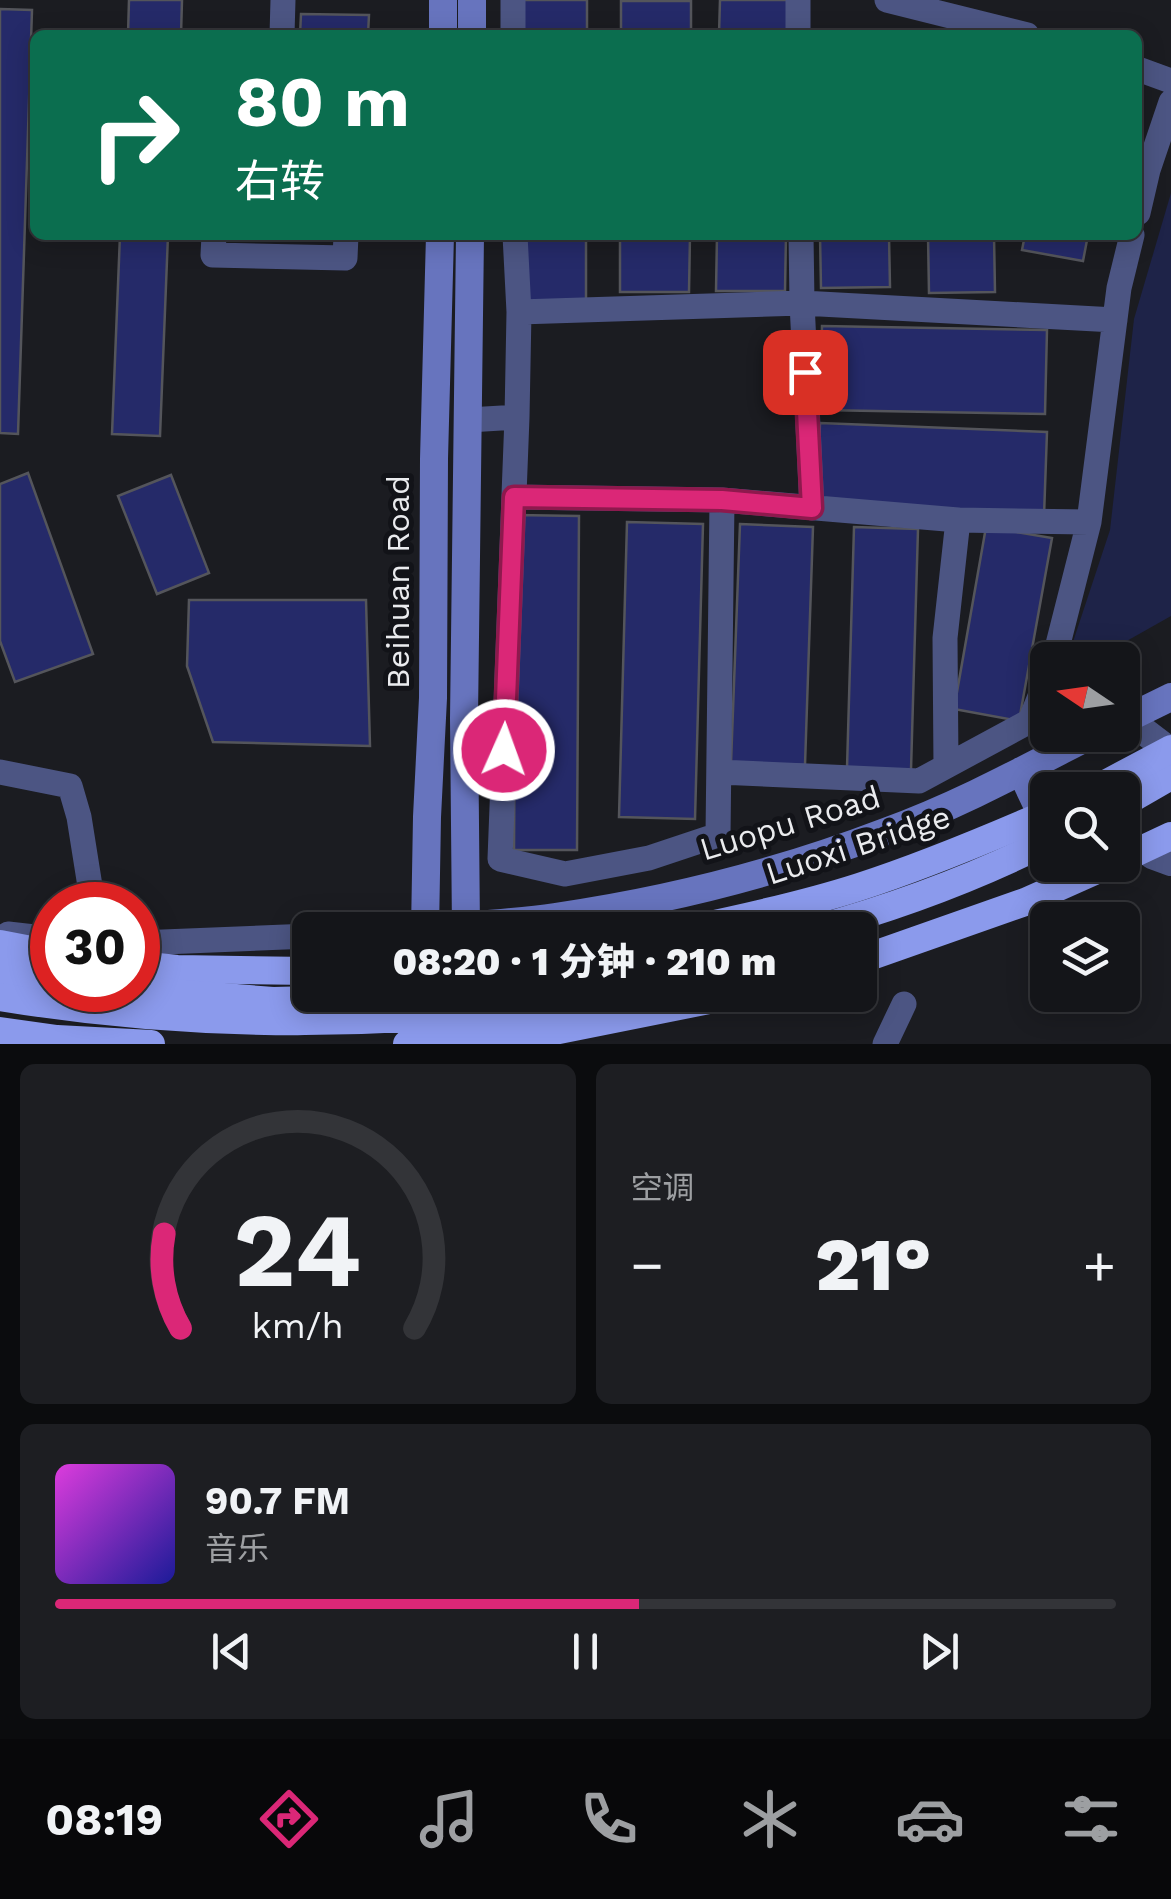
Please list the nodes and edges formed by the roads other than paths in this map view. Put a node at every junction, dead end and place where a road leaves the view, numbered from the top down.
1 (283, 0) edge
2 (444, 0) edge
3 (472, 0) edge
4 (513, 0) edge
5 (798, 0) edge
6 (887, 0) edge
7 (282, 30) edge
8 (443, 30) edge
9 (472, 30) edge
10 (513, 30) edge
11 (798, 30) edge
12 (1006, 30) edge
13 (1142, 71) edge
14 (1171, 81) edge
15 (1171, 102) edge
16 (1142, 196) edge
17 (214, 240) edge
18 (346, 240) edge
19 (440, 240) edge
20 (470, 240) edge
21 (515, 240) edge
22 (801, 240) edge
23 (1131, 240) edge
24 (802, 304) junction
25 (519, 312) junction
26 (1115, 320) junction
27 (517, 416) junction
28 (468, 420) junction
29 (514, 497) junction
30 (722, 500) junction
31 (812, 508) junction
32 (958, 520) junction
33 (1089, 522) junction
34 (1059, 642) edge
35 (1171, 697) edge
36 (1140, 712) edge
37 (1030, 721) edge
38 (1140, 730) edge
39 (1171, 750) edge
40 (1058, 752) edge
41 (946, 766) junction
42 (1021, 771) junction
43 (0, 772) edge
44 (719, 772) junction
45 (1129, 772) edge
46 (1171, 776) edge
47 (1030, 790) edge
48 (1140, 794) edge
49 (1171, 795) edge
50 (1140, 811) edge
51 (1030, 821) edge
52 (1030, 850) edge
53 (1166, 850) edge
54 (1140, 855) edge
55 (1140, 857) edge
56 (1030, 871) edge
57 (89, 882) edge
58 (1062, 882) edge
59 (1070, 882) edge
60 (429, 912) edge
61 (466, 912) edge
62 (580, 912) edge
63 (767, 912) edge
64 (871, 912) edge
65 (877, 931) edge
66 (0, 933) edge
67 (30, 936) edge
68 (292, 937) edge
69 (160, 942) edge
70 (0, 944) edge
71 (30, 950) edge
72 (877, 954) edge
73 (877, 962) edge
74 (160, 967) edge
75 (292, 971) edge
76 (0, 972) edge
77 (30, 977) edge
78 (160, 992) edge
79 (0, 997) edge
80 (292, 1000) edge
81 (904, 1004) dead end
82 (428, 1012) edge
83 (471, 1012) edge
84 (473, 1012) edge
85 (649, 1012) edge
86 (670, 1012) edge
87 (0, 1016) edge
88 (0, 1031) edge
89 (123, 1044) edge
90 (151, 1044) edge
91 (407, 1044) edge
92 (431, 1044) edge
93 (473, 1044) edge
94 (885, 1044) edge

1 - 7 street
2 - 8 main road
3 - 9 main road
4 - 10 street
5 - 11 street
6 - 12 street
13 - 14 street
15 - 16 street
17 - 18 street
19 - 60 main road, Beihuan Road
20 - 28 main road, Beihuan Road
21 - 25 street
22 - 24 street
23 - 26 street
24 - 25 street
24 - 26 street
24 - 31 street
25 - 27 street
26 - 33 street
27 - 28 street
27 - 29 street
28 - 61 main road, Beihuan Road
29 - 30 street
29 - 44 street
30 - 31 street
30 - 44 street
31 - 32 street
32 - 33 street
32 - 41 street
33 - 34 street
35 - 36 main road
37 - 41 street
38 - 39 street
39 - 45 highway, bridge
40 - 42 main road, Luopu Road
41 - 44 street
42 - 47 main road
42 - 62 main road, Luopu Road
43 - 57 street
46 - 48 highway
49 - 50 highway
51 - 63 highway, Luoxi Bridge, bridge
52 - 64 highway, Luoxi Bridge
53 - 54 highway
53 - 55 main road
56 - 65 highway
58 - 73 main road
59 - 72 highway, bridge
66 - 67 street
68 - 69 street
70 - 71 highway
74 - 75 highway
76 - 77 highway
78 - 80 highway, bridge
79 - 84 highway, bridge
81 - 94 street
82 - 92 main road
83 - 93 main road
85 - 91 highway, bridge
86 - 93 main road
87 - 89 street
88 - 90 highway, bridge

